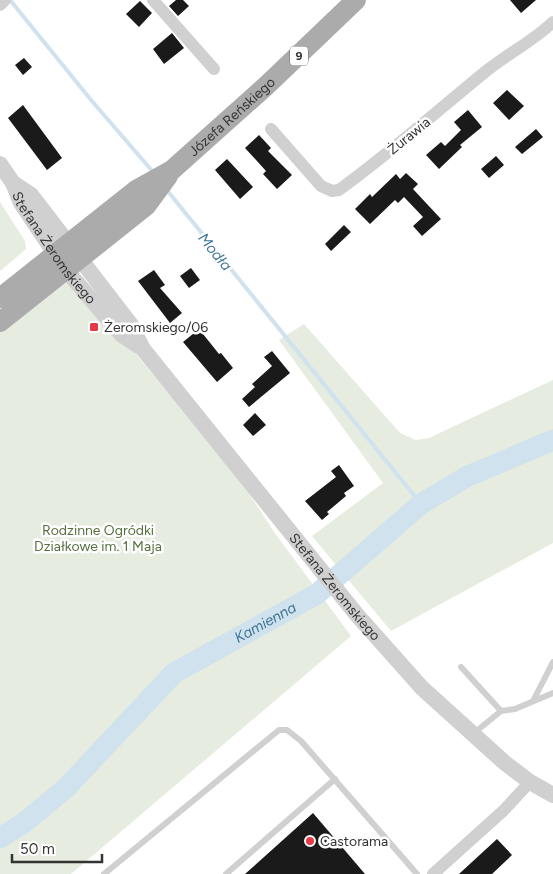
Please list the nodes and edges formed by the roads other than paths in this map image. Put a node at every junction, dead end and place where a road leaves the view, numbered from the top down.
1 (5, 0) edge
2 (154, 0) edge
3 (356, 0) edge
4 (0, 5) edge
5 (553, 22) edge
6 (214, 69) dead end
7 (271, 129) dead end
8 (0, 164) edge
9 (67, 257) junction
10 (0, 298) edge
11 (0, 322) edge
12 (553, 662) edge
13 (461, 667) dead end
14 (553, 693) edge
15 (533, 700) junction
16 (501, 711) junction
17 (472, 735) junction
18 (334, 779) junction
19 (530, 782) junction
20 (553, 795) edge
21 (104, 874) edge
22 (226, 874) edge
23 (417, 874) edge
24 (433, 874) edge

1 - 4 street
2 - 6 street
3 - 9 main road, Józefa Reńskiego / 9
5 - 7 street, Żurawia
8 - 9 street, Stefana Żeromskiego
9 - 10 main road, 9
9 - 11 main road, 9
9 - 17 street, Stefana Żeromskiego
12 - 15 lane
13 - 16 lane
14 - 15 lane
15 - 16 lane
16 - 17 lane
17 - 19 street, Stefana Żeromskiego
18 - 21 lane
18 - 22 lane
18 - 23 lane
19 - 20 street, Stefana Żeromskiego
19 - 24 street

